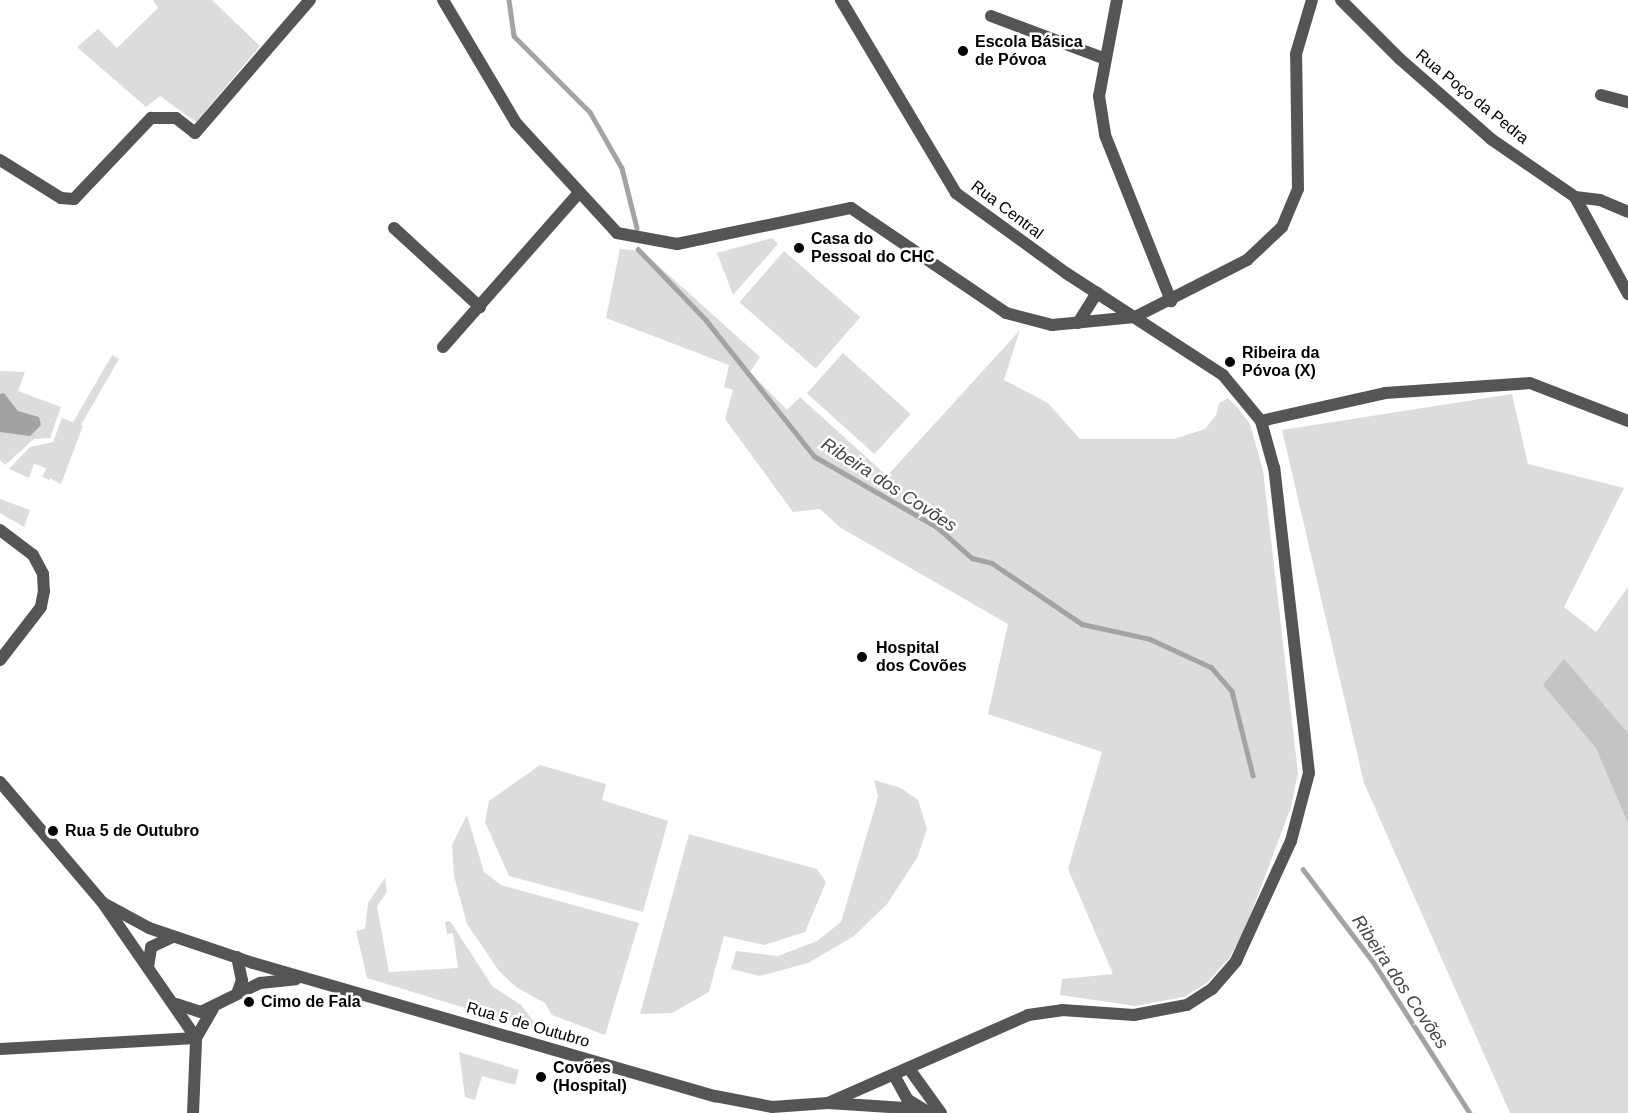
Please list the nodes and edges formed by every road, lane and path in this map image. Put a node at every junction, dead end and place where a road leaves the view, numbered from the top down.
1 (310, 0) edge
2 (443, 0) edge
3 (841, 0) edge
4 (1117, 0) edge
5 (1311, 0) edge
6 (1341, 0) edge
7 (991, 16) dead end
8 (1103, 58) junction
9 (1601, 95) dead end
10 (1628, 102) edge
11 (0, 160) edge
12 (578, 194) junction
13 (1575, 197) junction
14 (1628, 212) edge
15 (394, 228) dead end
16 (1097, 293) junction
17 (1628, 294) edge
18 (1171, 301) junction
19 (480, 307) junction
20 (1135, 318) junction
21 (1078, 323) junction
22 (443, 347) dead end
23 (1261, 421) junction
24 (1628, 421) edge
25 (0, 530) edge
26 (0, 660) edge
27 (0, 782) edge
28 (103, 903) junction
29 (172, 936) junction
30 (237, 957) junction
31 (148, 967) junction
32 (309, 979) junction
33 (238, 992) junction
34 (173, 1002) junction
35 (213, 1008) junction
36 (196, 1039) junction
37 (0, 1049) edge
38 (910, 1070) junction
39 (895, 1077) junction
40 (828, 1103) junction
41 (926, 1111) edge
42 (193, 1113) edge
43 (941, 1113) edge

1 - 11 street
2 - 12 street
3 - 16 street, Rua Central
4 - 8 street
5 - 18 street
6 - 13 street, Rua Poço da Pedra
7 - 8 street
8 - 18 street
9 - 10 street
12 - 19 street
12 - 21 street
13 - 14 street, Rua Poço da Pedra
13 - 17 street
15 - 19 street
16 - 20 street, Rua Central
16 - 21 street
18 - 20 street
19 - 22 street
20 - 21 street
20 - 23 street, Rua Central
23 - 24 street
23 - 38 street, Rua 5 de Outubro
25 - 26 street
27 - 28 street
28 - 29 street
28 - 31 street
29 - 30 street
29 - 31 street
30 - 32 street, Rua 5 de Outubro
30 - 33 street
31 - 34 street
32 - 33 street, Rua 5 de Outubro
32 - 40 street, Rua 5 de Outubro
33 - 35 street
34 - 35 street
34 - 36 street
35 - 36 street
36 - 37 street
36 - 42 street
38 - 39 street, Rua 5 de Outubro
38 - 43 street
39 - 40 street, Rua 5 de Outubro
39 - 41 street
40 - 41 street

